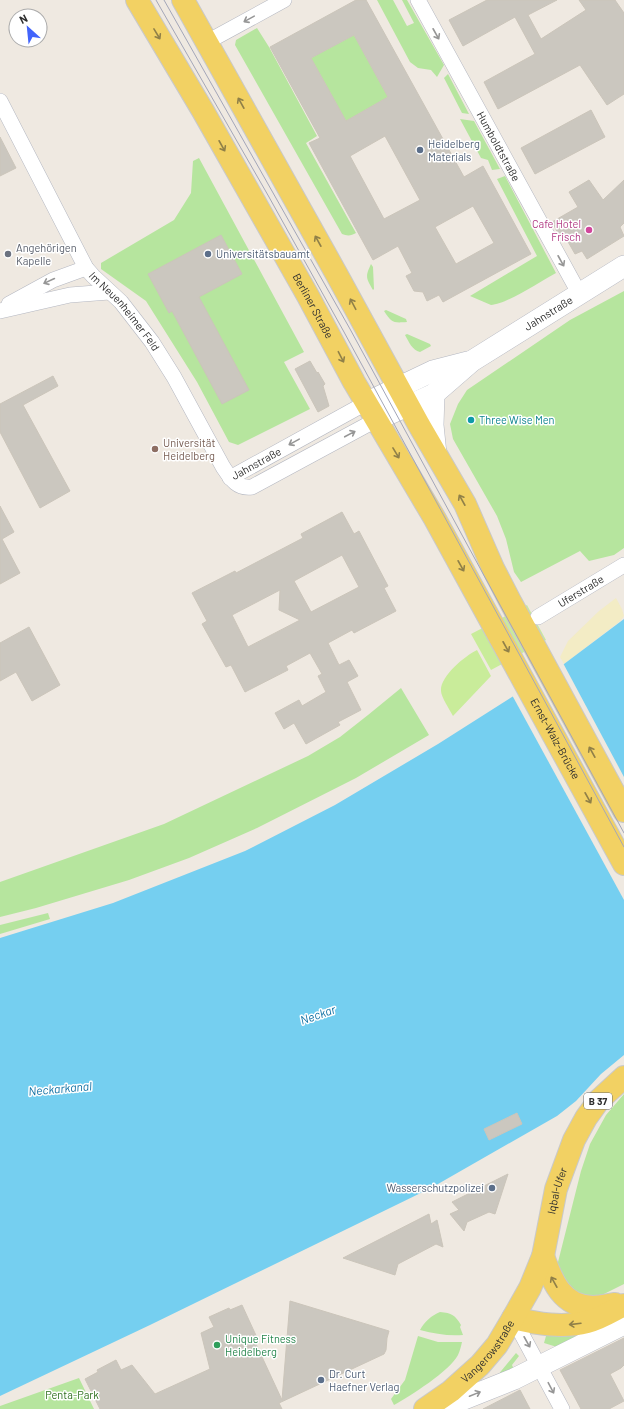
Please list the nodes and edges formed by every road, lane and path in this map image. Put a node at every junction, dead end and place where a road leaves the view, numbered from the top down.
1 (137, 0) edge
2 (182, 0) edge
3 (284, 0) edge
4 (418, 0) edge
5 (207, 42) junction
6 (0, 101) edge
7 (624, 266) edge
8 (86, 268) junction
9 (109, 292) junction
10 (579, 293) junction
11 (0, 310) edge
12 (472, 361) junction
13 (434, 394) junction
14 (403, 397) junction
15 (371, 411) junction
16 (436, 454) junction
17 (230, 478) junction
18 (624, 565) edge
19 (487, 613) joint
20 (538, 617) dead end
21 (624, 811) edge
22 (624, 864) edge
23 (624, 1077) edge
24 (543, 1256) junction
25 (624, 1302) edge
26 (624, 1306) edge
27 (514, 1318) junction
28 (624, 1324) edge
29 (539, 1366) junction
30 (425, 1409) edge
31 (439, 1409) edge
32 (562, 1409) edge

1 -> 15 main road, Berliner Straße
2 - 5 main road
3 -> 5 street
4 -> 10 street, Humboldtstraße
14 -> 5 main road
6 - 8 street, Im Neuenheimer Feld
7 - 10 street, Jahnstraße
8 - 9 street, Im Neuenheimer Feld
8 -> 11 street
9 - 11 street
9 - 17 street, Im Neuenheimer Feld
10 - 12 street, Jahnstraße
12 - 13 street, Jahnstraße
12 - 14 street, Jahnstraße
13 - 14 street, Jahnstraße
13 - 16 street
14 - 15 street, Jahnstraße
14 - 16 main road
15 -> 17 street, Jahnstraße
17 -> 15 street, Jahnstraße
15 -> 19 main road, Berliner Straße
21 -> 16 main road
18 - 20 street, Uferstraße
19 -> 22 main road, Ernst-Walz-Brücke
23 - 24 main road, Iqbal-Ufer / B 37
25 -> 24 main road
24 - 27 main road, Iqbal-Ufer / B 37
26 -> 27 main road, Vangerowstraße
27 -> 29 street
27 - 30 main road, Vangerowstraße / B 37
28 - 29 street, Vangerowstraße
31 -> 29 street, Vangerowstraße
29 -> 32 street

